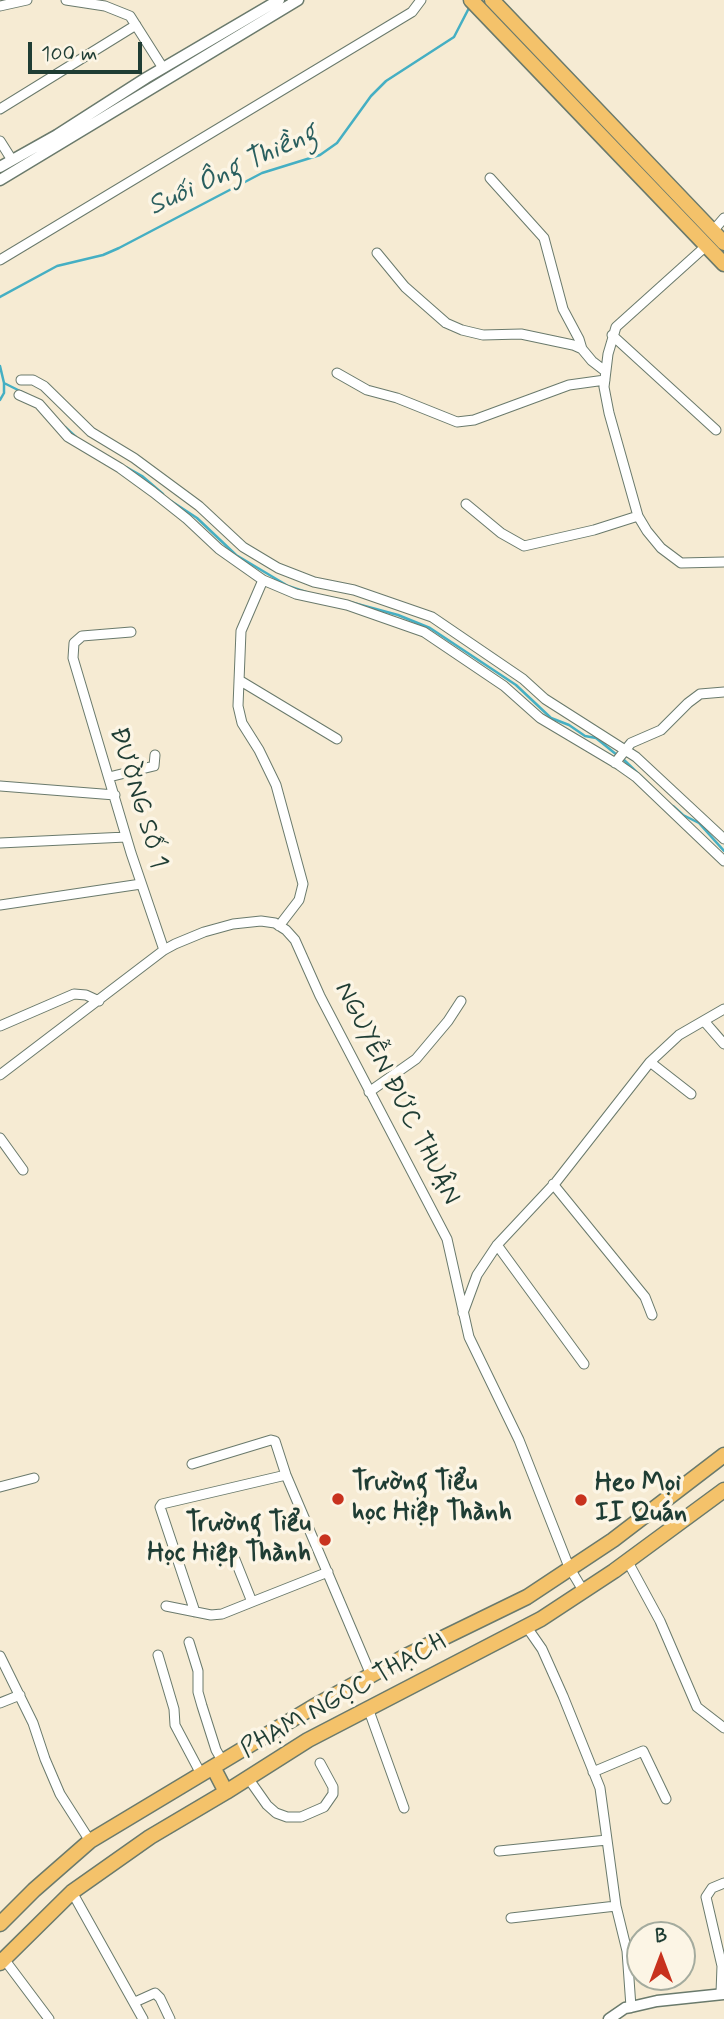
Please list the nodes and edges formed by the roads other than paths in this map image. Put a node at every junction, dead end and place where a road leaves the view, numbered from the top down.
1 (27, 0) edge
2 (66, 0) edge
3 (279, 0) edge
4 (298, 0) edge
5 (421, 0) edge
6 (492, 0) edge
7 (475, 5) edge
8 (0, 6) edge
9 (136, 25) junction
10 (225, 38) junction
11 (163, 68) junction
12 (0, 109) edge
13 (0, 141) edge
14 (15, 165) junction
15 (0, 167) edge
16 (490, 178) dead end
17 (0, 180) edge
18 (724, 218) edge
19 (712, 232) junction
20 (724, 243) edge
21 (706, 246) junction
22 (377, 253) dead end
23 (0, 260) edge
24 (724, 264) edge
25 (612, 335) junction
26 (582, 349) junction
27 (337, 373) dead end
28 (605, 376) junction
29 (21, 380) dead end
30 (19, 395) dead end
31 (716, 429) dead end
32 (466, 504) dead end
33 (638, 516) junction
34 (724, 562) edge
35 (262, 580) junction
36 (131, 632) dead end
37 (239, 680) junction
38 (724, 692) edge
39 (337, 739) dead end
40 (624, 750) junction
41 (156, 755) dead end
42 (615, 763) junction
43 (109, 777) junction
44 (0, 786) edge
45 (115, 795) junction
46 (126, 837) junction
47 (724, 839) edge
48 (0, 843) edge
49 (724, 861) edge
50 (141, 884) junction
51 (0, 905) edge
52 (279, 926) junction
53 (164, 950) junction
54 (99, 1001) junction
55 (461, 1001) dead end
56 (724, 1009) edge
57 (704, 1021) junction
58 (0, 1026) edge
59 (724, 1044) edge
60 (650, 1062) junction
61 (0, 1075) edge
62 (369, 1092) junction
63 (691, 1094) dead end
64 (0, 1138) edge
65 (23, 1170) dead end
66 (553, 1184) junction
67 (497, 1245) junction
68 (463, 1315) junction
69 (652, 1315) dead end
70 (584, 1364) dead end
71 (724, 1455) edge
72 (192, 1464) dead end
73 (286, 1475) junction
74 (34, 1478) dead end
75 (0, 1488) edge
76 (724, 1490) edge
77 (232, 1552) dead end
78 (628, 1562) junction
79 (569, 1567) junction
80 (328, 1573) junction
81 (584, 1592) junction
82 (252, 1602) junction
83 (166, 1606) dead end
84 (195, 1612) junction
85 (526, 1626) junction
86 (189, 1642) dead end
87 (158, 1655) dead end
88 (0, 1656) edge
89 (371, 1675) junction
90 (20, 1695) junction
91 (0, 1703) edge
92 (368, 1708) junction
93 (724, 1728) edge
94 (320, 1763) dead end
95 (212, 1768) junction
96 (593, 1772) junction
97 (248, 1778) junction
98 (226, 1792) junction
99 (666, 1800) dead end
100 (404, 1808) dead end
101 (607, 1840) junction
102 (90, 1841) junction
103 (499, 1851) dead end
104 (724, 1883) edge
105 (72, 1892) junction
106 (616, 1906) junction
107 (511, 1918) dead end
108 (0, 1924) edge
109 (2, 1961) edge
110 (722, 1993) edge
111 (135, 2002) junction
112 (631, 2007) junction
113 (49, 2019) edge
114 (144, 2019) edge
115 (170, 2019) edge
116 (609, 2019) edge

1 - 8 street
2 - 9 street
3 - 10 street
4 - 10 street
5 - 23 street
6 - 19 main road
7 - 21 main road
9 - 11 street
9 - 12 street
10 - 11 street
10 - 14 street
11 - 14 street
13 - 14 street
14 - 15 street
14 - 17 street
16 - 26 street
18 - 19 street
19 - 20 main road
21 - 24 main road
21 - 25 street
22 - 26 street
25 - 28 street
25 - 31 street
26 - 28 street
27 - 28 street
28 - 33 street
29 - 40 street
30 - 35 street
32 - 33 street
33 - 34 street
35 - 37 street
35 - 42 street
36 - 43 street, ĐƯỜNG SỐ 1
37 - 39 street
37 - 52 street
38 - 40 street
40 - 42 street
40 - 47 street
41 - 43 street
42 - 49 street
43 - 45 street, ĐƯỜNG SỐ 1
44 - 45 street
45 - 46 street, ĐƯỜNG SỐ 1
46 - 48 street
46 - 50 street, ĐƯỜNG SỐ 1
50 - 51 street
50 - 53 street, ĐƯỜNG SỐ 1
52 - 53 street
52 - 62 street, NGUYỄN ĐỨC THUẬN
53 - 54 street
54 - 58 street
54 - 61 street
55 - 62 street
56 - 57 street
57 - 59 street
57 - 60 street
60 - 63 street
60 - 66 street
62 - 68 street, NGUYỄN ĐỨC THUẬN
64 - 65 street
66 - 67 street
66 - 69 street
67 - 68 street
67 - 70 street
68 - 79 street, NGUYỄN ĐỨC THUẬN
71 - 79 main road, PHẠM NGỌC THẠCH
72 - 73 street
73 - 80 street
73 - 84 street
74 - 75 street
76 - 78 main road, PHẠM NGỌC THẠCH
77 - 82 street
78 - 81 main road, PHẠM NGỌC THẠCH
78 - 93 street
79 - 81 street, NGUYỄN ĐỨC THUẬN
79 - 89 main road, PHẠM NGỌC THẠCH
80 - 82 street
80 - 89 street
81 - 85 main road, PHẠM NGỌC THẠCH
82 - 84 street
83 - 84 street
85 - 92 main road, PHẠM NGỌC THẠCH
85 - 96 street
86 - 95 street
87 - 95 street
88 - 90 street
89 - 95 main road, PHẠM NGỌC THẠCH
90 - 91 street
90 - 102 street
92 - 97 main road, PHẠM NGỌC THẠCH
92 - 100 street
94 - 97 street
95 - 98 main road
95 - 102 main road, PHẠM NGỌC THẠCH
96 - 99 street
96 - 101 street
97 - 98 main road, PHẠM NGỌC THẠCH
98 - 105 main road, PHẠM NGỌC THẠCH
101 - 103 street
101 - 106 street
102 - 108 main road, PHẠM NGỌC THẠCH
104 - 110 street
105 - 109 main road, PHẠM NGỌC THẠCH
105 - 111 street
106 - 107 street
106 - 112 street
109 - 113 street
110 - 112 street
111 - 114 street
111 - 115 street
112 - 116 street

